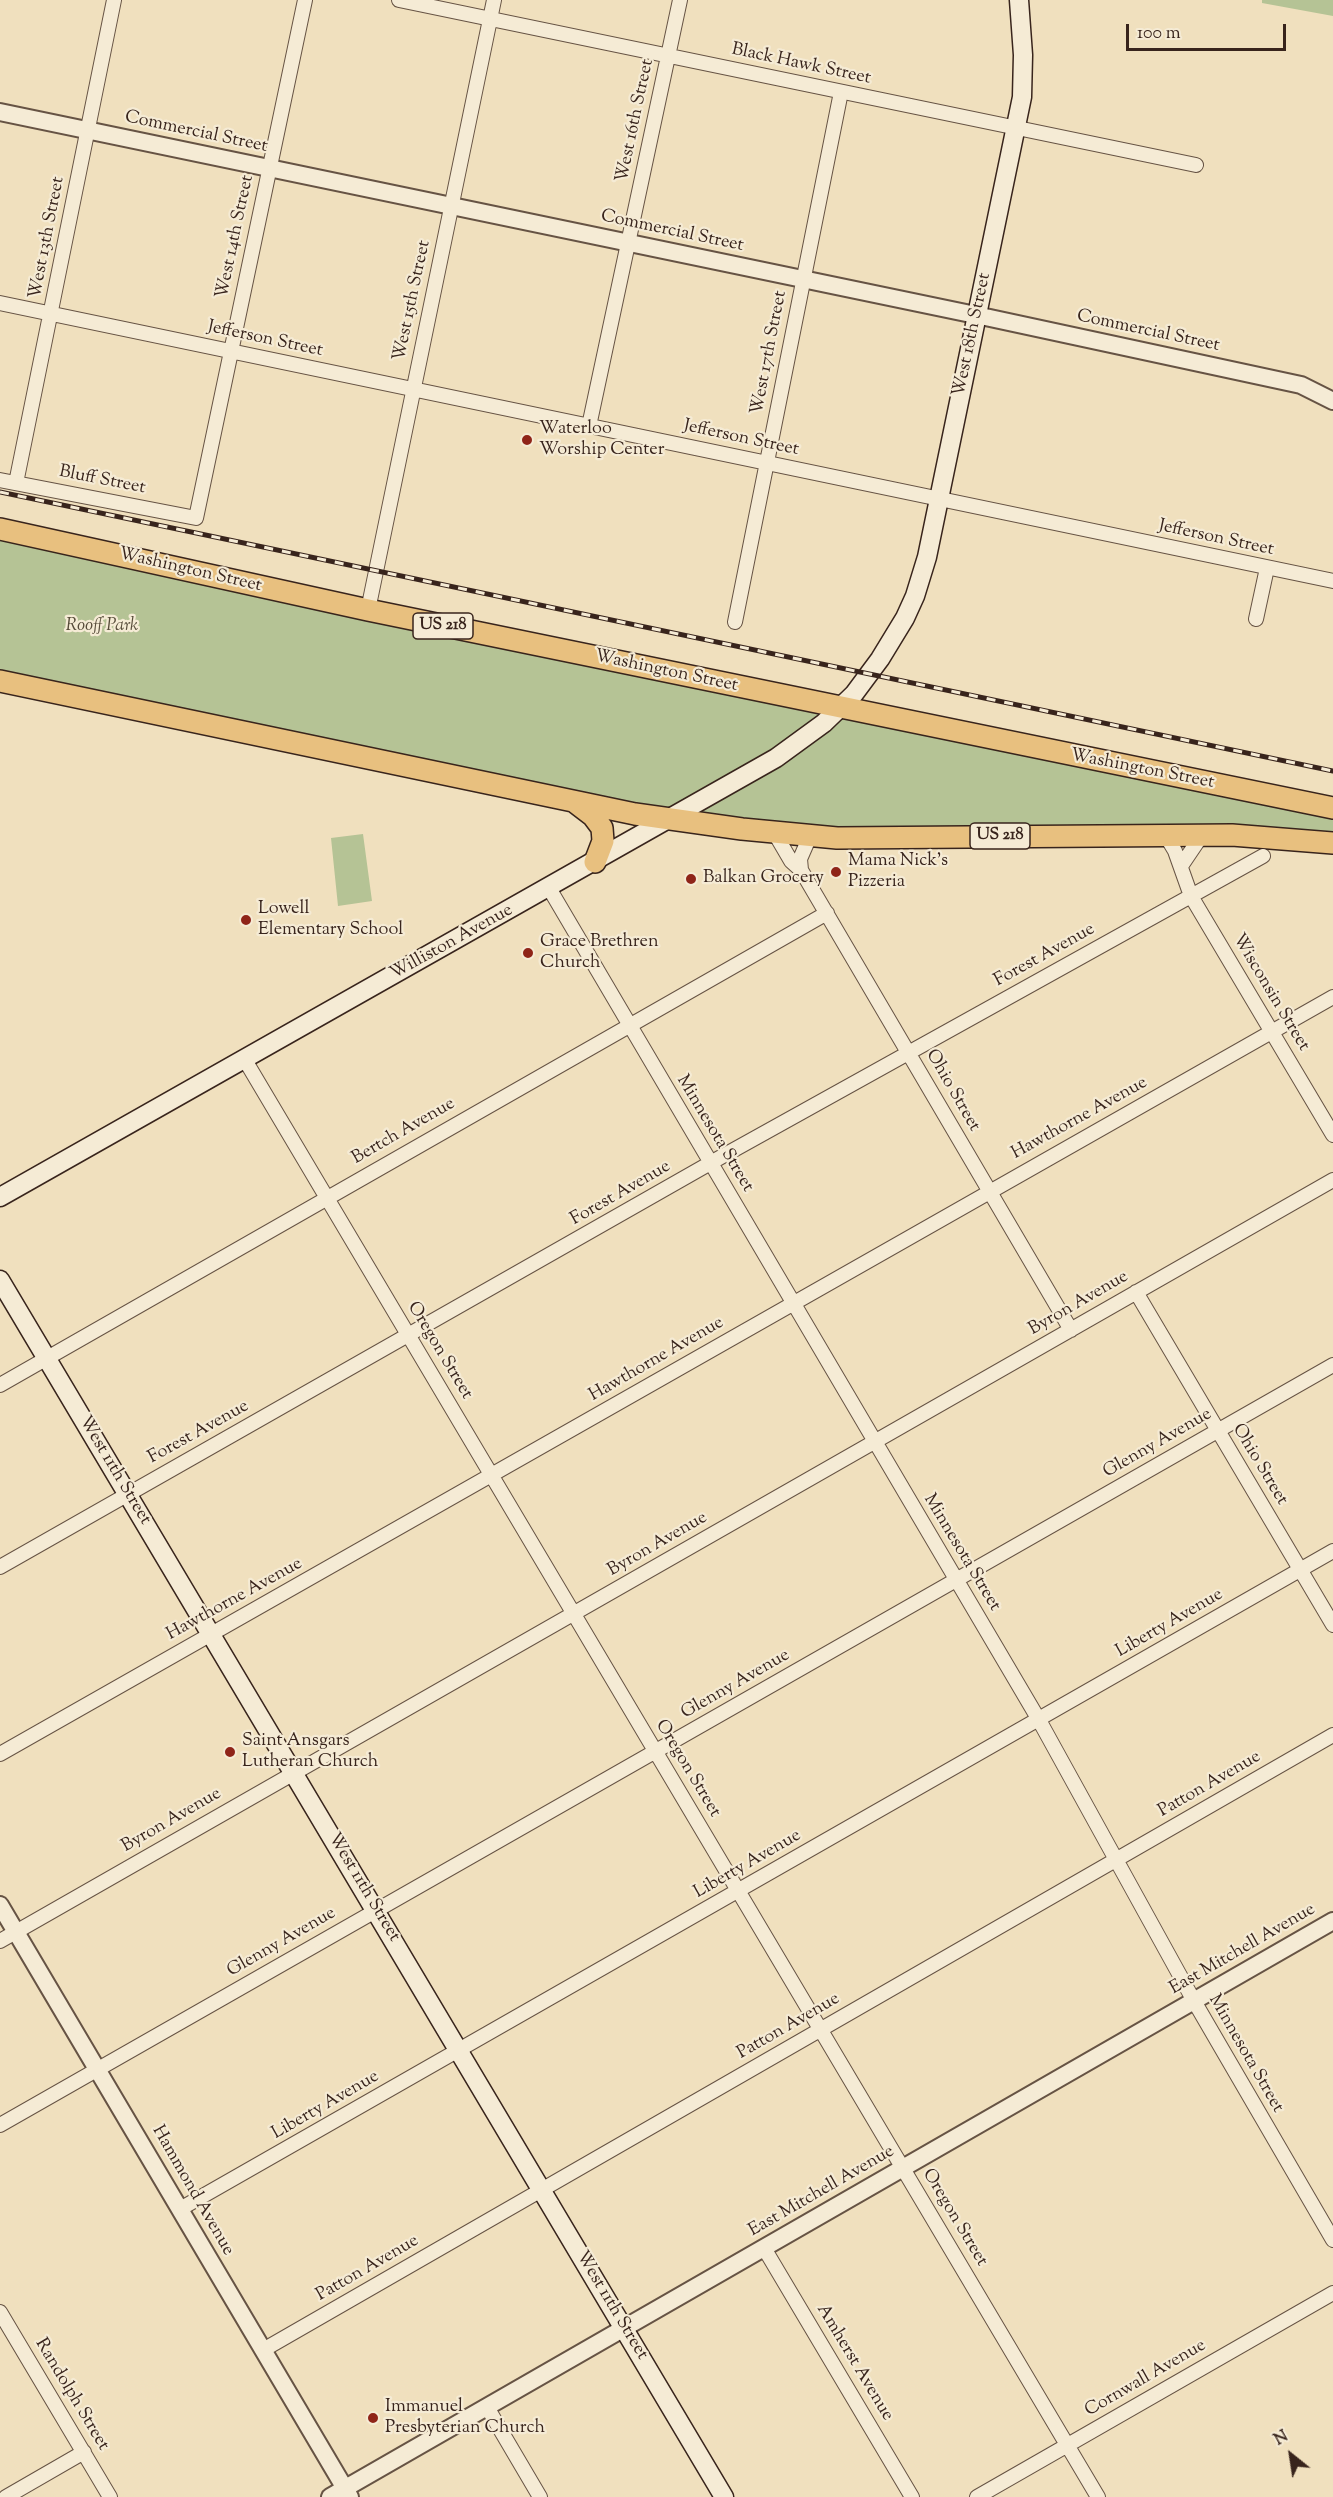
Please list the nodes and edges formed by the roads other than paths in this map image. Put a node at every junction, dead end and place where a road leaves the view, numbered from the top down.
1 (114, 0) edge
2 (305, 0) edge
3 (399, 0) edge
4 (494, 0) edge
5 (680, 0) edge
6 (1019, 0) edge
7 (490, 19) junction
8 (668, 56) junction
9 (841, 92) junction
10 (0, 112) edge
11 (1016, 128) junction
12 (88, 130) junction
13 (1196, 165) dead end
14 (269, 168) junction
15 (451, 206) junction
16 (628, 243) junction
17 (804, 279) junction
18 (0, 303) edge
19 (51, 314) junction
20 (978, 316) junction
21 (231, 351) junction
22 (413, 389) junction
23 (1333, 401) edge
24 (589, 426) junction
25 (766, 463) junction
26 (0, 480) edge
27 (16, 483) junction
28 (939, 499) junction
29 (196, 518) joint
30 (0, 529) edge
31 (1267, 568) junction
32 (1333, 581) edge
33 (368, 610) junction
34 (1256, 619) dead end
35 (735, 622) dead end
36 (880, 659) joint
37 (0, 681) edge
38 (840, 709) junction
39 (573, 801) junction
40 (1333, 808) edge
41 (668, 820) junction
42 (774, 832) junction
43 (1202, 835) junction
44 (810, 836) junction
45 (1166, 836) junction
46 (1333, 843) edge
47 (1263, 856) dead end
48 (595, 862) junction
49 (1181, 866) junction
50 (801, 870) junction
51 (549, 888) junction
52 (1191, 896) junction
53 (826, 913) junction
54 (1333, 997) edge
55 (628, 1024) junction
56 (1272, 1032) junction
57 (908, 1052) junction
58 (245, 1060) junction
59 (1333, 1135) edge
60 (710, 1164) junction
61 (1333, 1180) edge
62 (990, 1191) junction
63 (0, 1197) edge
64 (326, 1197) junction
65 (0, 1280) edge
66 (1136, 1292) junction
67 (793, 1302) junction
68 (1071, 1330) junction
69 (409, 1336) junction
70 (47, 1358) junction
71 (1333, 1365) edge
72 (0, 1384) edge
73 (1218, 1430) junction
74 (874, 1442) junction
75 (492, 1476) junction
76 (128, 1493) junction
77 (1333, 1551) edge
78 (0, 1567) edge
79 (1300, 1569) junction
80 (956, 1580) junction
81 (574, 1614) junction
82 (1333, 1625) edge
83 (210, 1635) junction
84 (1039, 1720) junction
85 (1333, 1735) edge
86 (655, 1751) junction
87 (0, 1754) edge
88 (292, 1772) junction
89 (1116, 1860) junction
90 (738, 1891) junction
91 (0, 1905) edge
92 (377, 1910) junction
93 (1333, 1921) edge
94 (16, 1932) junction
95 (0, 1941) edge
96 (1194, 2001) junction
97 (821, 2030) junction
98 (459, 2051) junction
99 (97, 2069) junction
100 (0, 2125) edge
101 (903, 2168) junction
102 (542, 2189) junction
103 (180, 2209) junction
104 (1333, 2240) edge
105 (764, 2248) junction
106 (1333, 2293) edge
107 (0, 2313) edge
108 (624, 2328) junction
109 (263, 2350) junction
110 (487, 2407) junction
111 (1067, 2445) junction
112 (84, 2452) junction
113 (342, 2494) edge
114 (6, 2497) edge
115 (110, 2497) edge
116 (540, 2497) edge
117 (724, 2497) edge
118 (912, 2497) edge
119 (977, 2497) edge
120 (1098, 2497) edge

1 - 12 street, West 13th Street
2 - 14 street, West 14th Street
3 - 7 street, Black Hawk Street
4 - 7 street, West 15th Street
5 - 8 street, West 16th Street
6 - 11 main road, West 18th Street
7 - 8 street, Black Hawk Street
7 - 15 street, West 15th Street
8 - 9 street, Black Hawk Street
8 - 16 street, West 16th Street
9 - 11 street, Black Hawk Street
9 - 17 street, West 17th Street
10 - 12 street, Commercial Street
11 - 13 street, Black Hawk Street
11 - 20 main road, West 18th Street
12 - 14 street, Commercial Street
12 - 19 street, West 13th Street
14 - 15 street, Commercial Street
14 - 21 street, West 14th Street
15 - 16 street, Commercial Street
15 - 22 street, West 15th Street
16 - 17 street, Commercial Street
16 - 24 street, West 16th Street
17 - 20 street, Commercial Street
17 - 25 street, West 17th Street
18 - 19 street, Jefferson Street
19 - 21 street, Jefferson Street
19 - 27 street, West 13th Street
20 - 23 street, Commercial Street
20 - 28 main road, West 18th Street
21 - 22 street, Jefferson Street
21 - 29 street, West 14th Street
22 - 24 street, Jefferson Street
22 - 33 street, West 15th Street
24 - 25 street, Jefferson Street
25 - 28 street, Jefferson Street
25 - 35 street, West 17th Street
26 - 27 street, Bluff Street
27 - 29 street, Bluff Street
28 - 31 street, Jefferson Street
28 - 36 main road, West 18th Street
30 - 33 highway, Washington Street / US 218
31 - 32 street, Jefferson Street
31 - 34 street
33 - 38 highway, Washington Street / US 218
36 - 38 main road, Williston Avenue
37 - 39 highway, US 218
38 - 40 highway, Washington Street / US 218
38 - 41 main road, Williston Avenue
39 - 41 highway, US 218
39 - 48 highway
41 - 42 highway, US 218
41 - 48 main road, Williston Avenue
42 - 44 highway, US 218
42 - 50 street, Ohio Street
43 - 45 highway, US 218
43 - 46 highway, US 218
43 - 49 street
44 - 45 highway, US 218
44 - 50 street
45 - 49 street, Wisconsin Street
47 - 52 street, Forest Avenue
48 - 51 main road, Williston Avenue
49 - 52 street, Wisconsin Street
50 - 53 street, Ohio Street
51 - 55 street, Minnesota Street
51 - 58 main road, Williston Avenue
52 - 56 street, Wisconsin Street
52 - 57 street, Forest Avenue
53 - 55 street, Bertch Avenue
53 - 57 street, Ohio Street
54 - 56 street, Hawthorne Avenue
55 - 60 street, Minnesota Street
55 - 64 street, Bertch Avenue
56 - 59 street, Wisconsin Street
56 - 62 street, Hawthorne Avenue
57 - 60 street, Forest Avenue
57 - 62 street, Ohio Street
58 - 63 main road, Williston Avenue
58 - 64 street, Oregon Street
60 - 67 street, Minnesota Street
60 - 69 street, Forest Avenue
61 - 66 street, Byron Avenue
62 - 67 street, Hawthorne Avenue
62 - 68 street, Ohio Street
64 - 69 street, Oregon Street
64 - 70 street, Bertch Avenue
65 - 70 main road, West 11th Street
66 - 68 street, Byron Avenue
66 - 73 street, Ohio Street
67 - 74 street, Minnesota Street
67 - 75 street, Hawthorne Avenue
68 - 74 street, Byron Avenue
69 - 75 street, Oregon Street
69 - 76 street, Forest Avenue
70 - 72 street, Bertch Avenue
70 - 76 main road, West 11th Street
71 - 73 street, Glenny Avenue
73 - 79 street, Ohio Street
73 - 80 street, Glenny Avenue
74 - 80 street, Minnesota Street
74 - 81 street, Byron Avenue
75 - 81 street, Oregon Street
75 - 83 street, Hawthorne Avenue
76 - 78 street, Forest Avenue
76 - 83 main road, West 11th Street
77 - 79 street, Liberty Avenue
79 - 82 street, Ohio Street
79 - 84 street, Liberty Avenue
80 - 84 street, Minnesota Street
80 - 86 street, Glenny Avenue
81 - 86 street, Oregon Street
81 - 88 street, Byron Avenue
83 - 87 street, Hawthorne Avenue
83 - 88 main road, West 11th Street
84 - 89 street, Minnesota Street
84 - 90 street, Liberty Avenue
85 - 89 street, Patton Avenue
86 - 90 street, Oregon Street
86 - 92 street, Glenny Avenue
88 - 92 main road, West 11th Street
88 - 94 street, Byron Avenue
89 - 96 street, Minnesota Street
89 - 97 street, Patton Avenue
90 - 97 street, Oregon Street
90 - 98 street, Liberty Avenue
91 - 94 street, Hammond Avenue
92 - 98 main road, West 11th Street
92 - 99 street, Glenny Avenue
93 - 96 street, East Mitchell Avenue
94 - 95 street, Byron Avenue
94 - 99 street, Hammond Avenue
96 - 101 street, East Mitchell Avenue
96 - 104 street, Minnesota Street
97 - 101 street, Oregon Street
97 - 102 street, Patton Avenue
98 - 102 main road, West 11th Street
98 - 103 street, Liberty Avenue
99 - 100 street, Glenny Avenue
99 - 103 street, Hammond Avenue
101 - 105 street, East Mitchell Avenue
101 - 111 street, Oregon Street
102 - 108 main road, West 11th Street
102 - 109 street, Patton Avenue
103 - 109 street, Hammond Avenue
105 - 108 street, East Mitchell Avenue
105 - 118 street, Amherst Avenue
106 - 111 street, Cornwall Avenue
107 - 112 street, Randolph Street
108 - 110 street, East Mitchell Avenue
108 - 117 main road, West 11th Street
109 - 113 street, Hammond Avenue
110 - 113 street, East Mitchell Avenue
110 - 116 street
111 - 119 street, Cornwall Avenue
111 - 120 street, Oregon Street
112 - 114 street
112 - 115 street, Randolph Street

